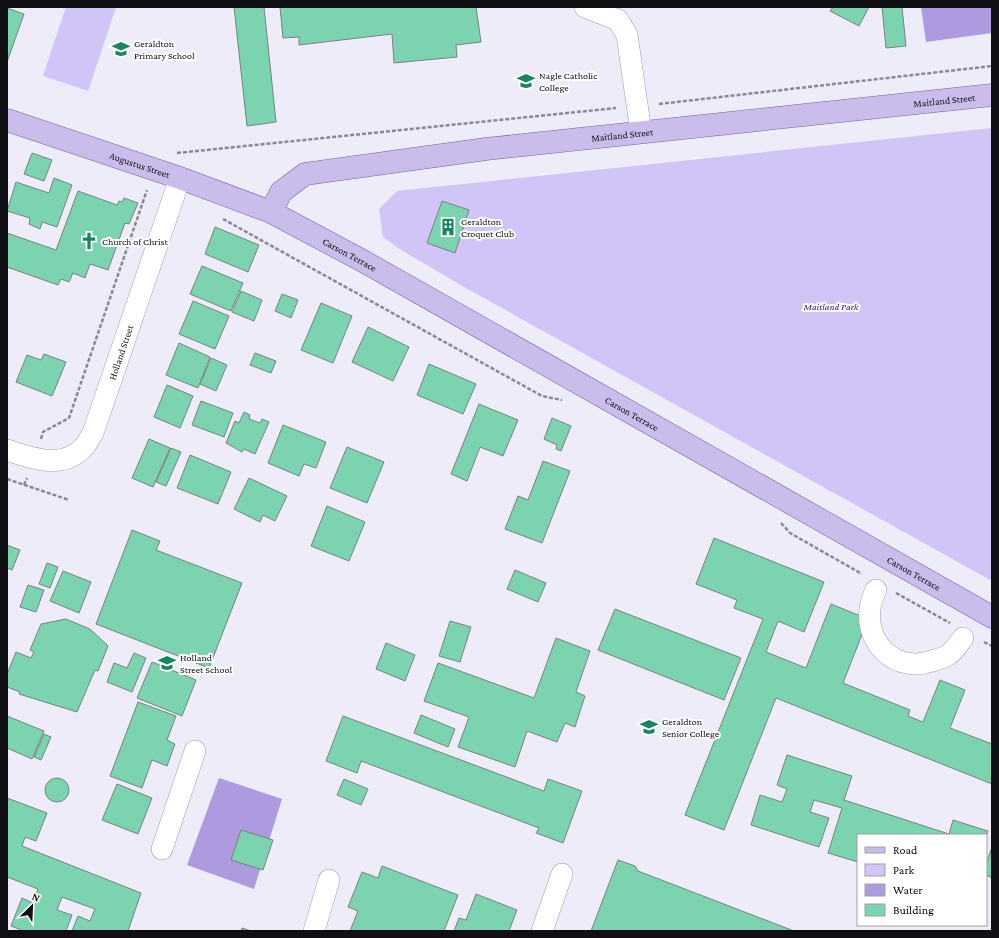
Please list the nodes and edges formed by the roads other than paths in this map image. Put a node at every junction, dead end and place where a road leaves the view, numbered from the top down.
1 (585, 7) edge
2 (992, 95) edge
3 (7, 120) edge
4 (641, 132) junction
5 (180, 178) junction
6 (271, 212) junction
7 (7, 450) edge
8 (878, 586) road end
9 (992, 617) edge
10 (965, 634) road end
11 (195, 751) dead end
12 (162, 849) dead end
13 (562, 874) dead end
14 (329, 880) dead end
15 (314, 931) edge
16 (542, 931) edge

1 - 4 street
2 - 4 main road, Maitland Street
3 - 5 main road, Augustus Street
4 - 6 main road, Maitland Street
5 - 6 main road, Augustus Street
5 - 7 street, Holland Street
6 - 9 main road, Carson Terrace
8 - 10 street
11 - 12 street
13 - 16 street
14 - 15 street

